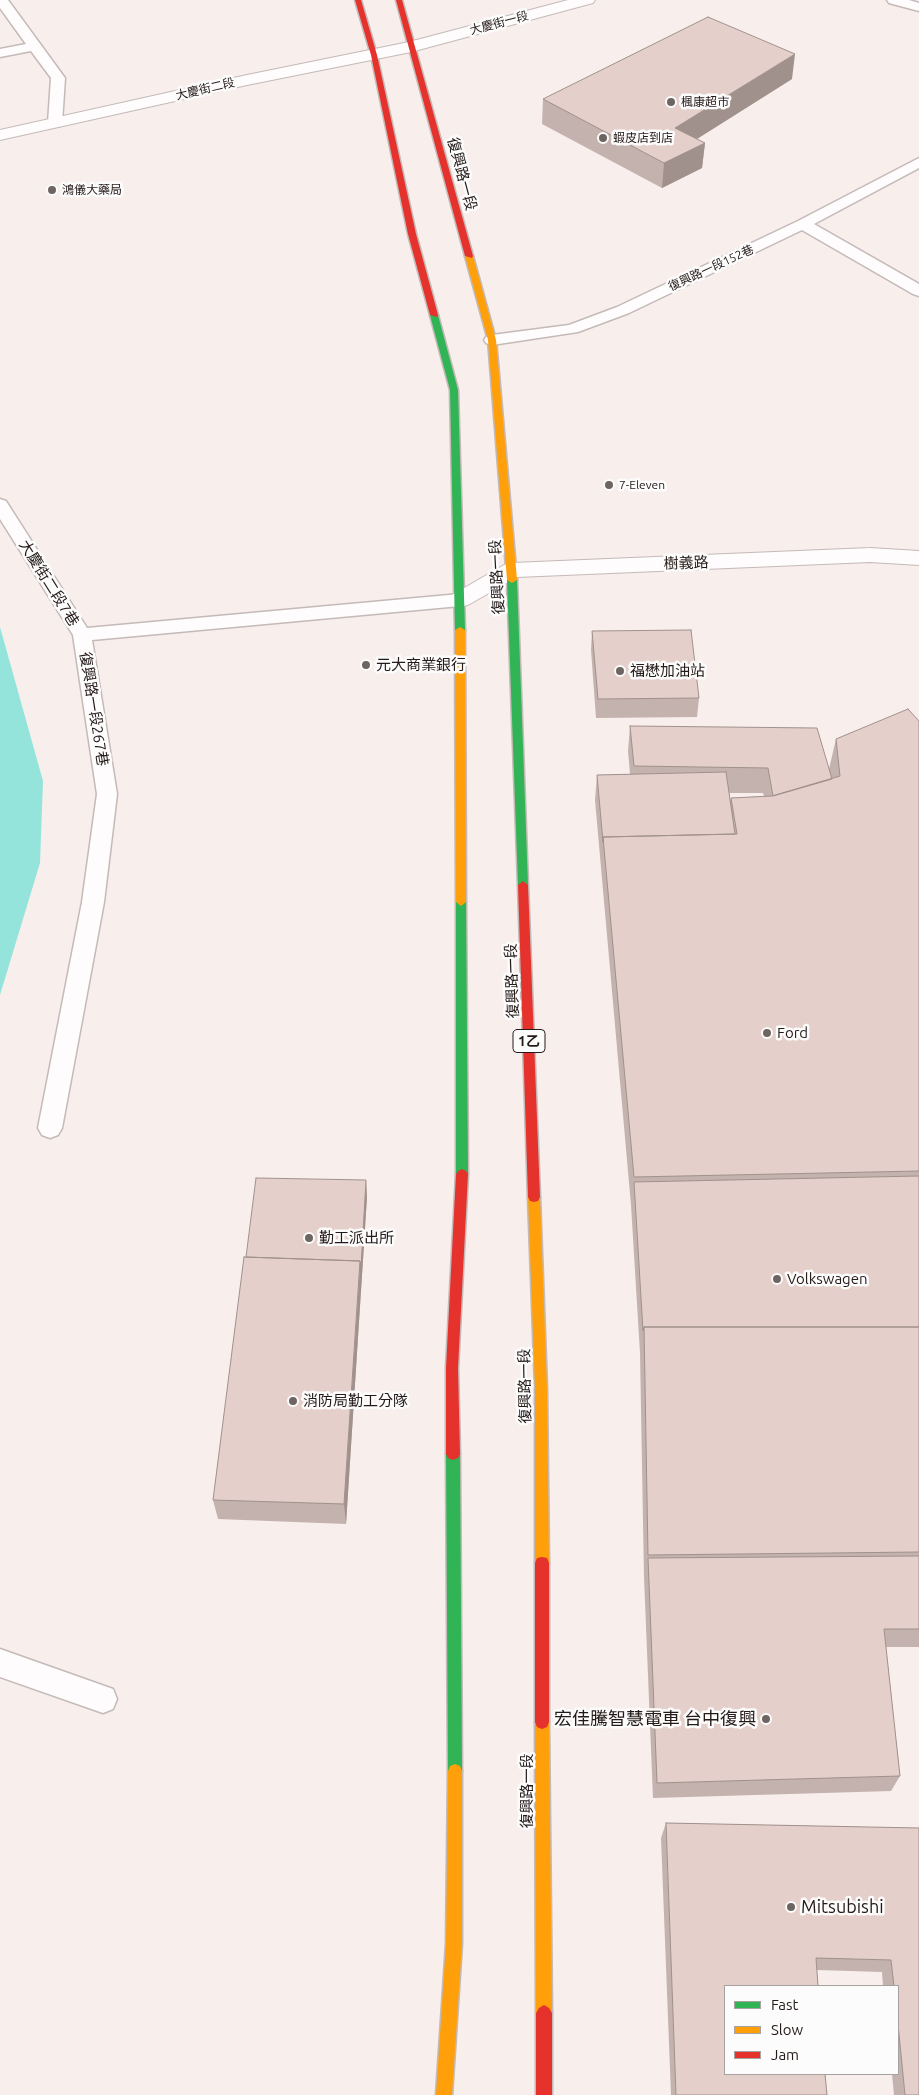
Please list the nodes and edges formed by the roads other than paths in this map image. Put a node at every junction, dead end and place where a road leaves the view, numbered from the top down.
1 (1, 0) edge
2 (358, 0) edge
3 (399, 0) edge
4 (587, 0) edge
5 (894, 0) edge
6 (919, 7) edge
7 (34, 46) junction
8 (411, 46) junction
9 (0, 53) edge
10 (374, 55) junction
11 (55, 122) junction
12 (0, 135) edge
13 (919, 162) edge
14 (803, 224) junction
15 (919, 292) edge
16 (492, 340) junction
17 (0, 505) edge
18 (919, 558) edge
19 (512, 570) junction
20 (460, 600) junction
21 (82, 635) junction
22 (50, 1128) dead end
23 (0, 1664) edge
24 (102, 1699) dead end
25 (444, 2095) edge
26 (544, 2095) edge

1 - 7 lane
2 - 10 main road
3 - 8 main road, 復興路一段 / 1乙
4 - 8 street, 大慶街一段
5 - 6 lane
7 - 9 lane
7 - 11 lane
8 - 10 street, 大慶街二段
8 - 16 main road, 復興路一段 / 1乙
10 - 11 street, 大慶街二段
10 - 20 main road
11 - 12 street, 大慶街二段
13 - 14 lane, 復興路一段152巷
14 - 15 lane
14 - 16 lane, 復興路一段152巷
16 - 19 main road, 復興路一段 / 1乙
17 - 21 lane, 大慶街二段7巷
18 - 19 street, 樹義路
19 - 20 street, 樹義路
19 - 26 main road, 復興路一段 / 1乙
20 - 21 lane, 復興路一段267巷
20 - 25 main road
21 - 22 lane, 復興路一段267巷
23 - 24 lane

